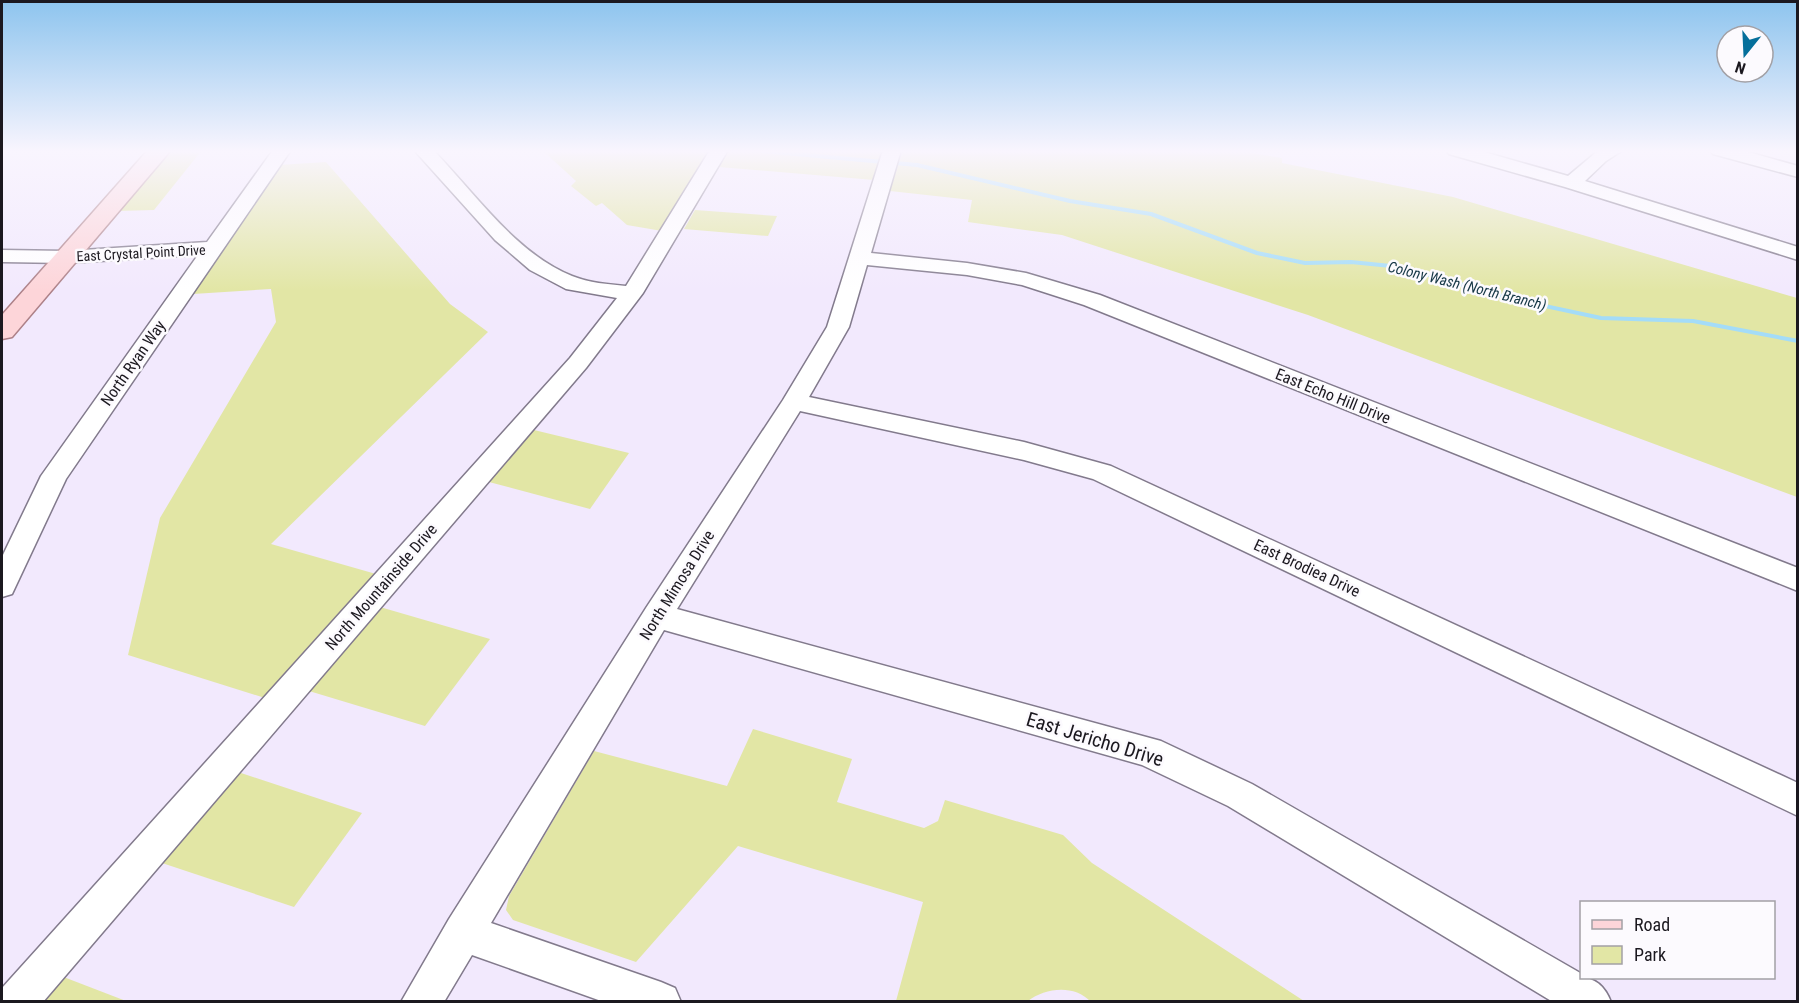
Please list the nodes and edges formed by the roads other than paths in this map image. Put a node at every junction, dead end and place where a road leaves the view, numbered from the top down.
1 (91, 197) edge
2 (119, 197) edge
3 (250, 197) edge
4 (468, 197) edge
5 (690, 197) edge
6 (877, 197) edge
7 (1616, 197) edge
8 (214, 248) junction
9 (1797, 254) edge
10 (2, 256) edge
11 (67, 257) junction
12 (857, 258) junction
13 (34, 260) junction
14 (2, 266) edge
15 (632, 293) junction
16 (2, 296) edge
17 (2, 331) edge
18 (794, 402) junction
19 (1797, 580) edge
20 (2, 586) edge
21 (657, 616) junction
22 (1797, 800) edge
23 (462, 932) junction
24 (16, 1002) edge
25 (421, 1002) edge
26 (661, 1002) edge
27 (1592, 1002) edge

1 - 13 main road
2 - 11 main road
3 - 8 street, North Ryan Way
4 - 15 street
5 - 15 street, North Mountainside Drive
6 - 12 street, North Mimosa Drive
7 - 9 street
8 - 11 street, East Crystal Point Drive
8 - 20 street, North Ryan Way
10 - 13 street, East Crystal Point Drive
11 - 13 street, East Crystal Point Drive
11 - 17 main road
12 - 18 street, North Mimosa Drive
12 - 19 street, East Echo Hill Drive
13 - 14 street, East Crystal Point Drive
13 - 16 main road
15 - 24 street, North Mountainside Drive
18 - 21 street, North Mimosa Drive
18 - 22 street, East Brodiea Drive
21 - 23 street, North Mimosa Drive
21 - 27 street, East Jericho Drive
23 - 25 street, North Mimosa Drive
23 - 26 street

